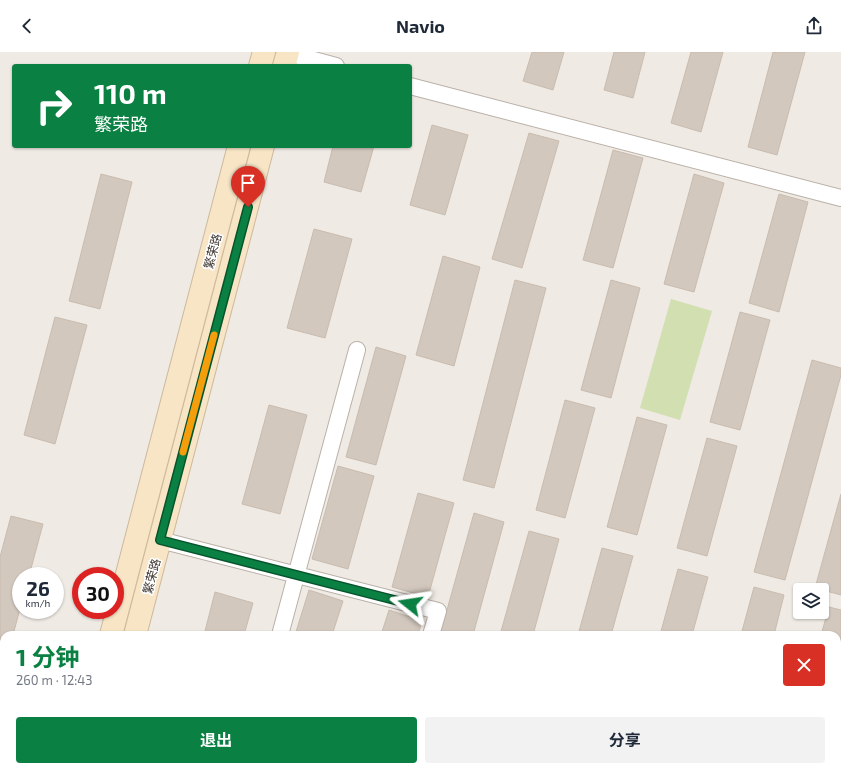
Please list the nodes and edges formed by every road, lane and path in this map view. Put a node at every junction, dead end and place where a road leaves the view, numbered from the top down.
1 (264, 52) edge
2 (287, 57) edge
3 (261, 64) edge
4 (325, 64) edge
5 (412, 87) edge
6 (238, 148) edge
7 (263, 148) edge
8 (841, 198) edge
9 (357, 350) dead end
10 (160, 540) junction
11 (298, 575) junction
12 (112, 631) edge
13 (136, 631) edge
14 (281, 631) edge
15 (432, 631) edge

1 - 3 main road
2 - 4 street
5 - 8 street
6 - 12 main road, 繁荣路
7 - 10 main road, 繁荣路
9 - 11 street
10 - 11 street
10 - 13 main road, 繁荣路
11 - 14 street
11 - 15 street

